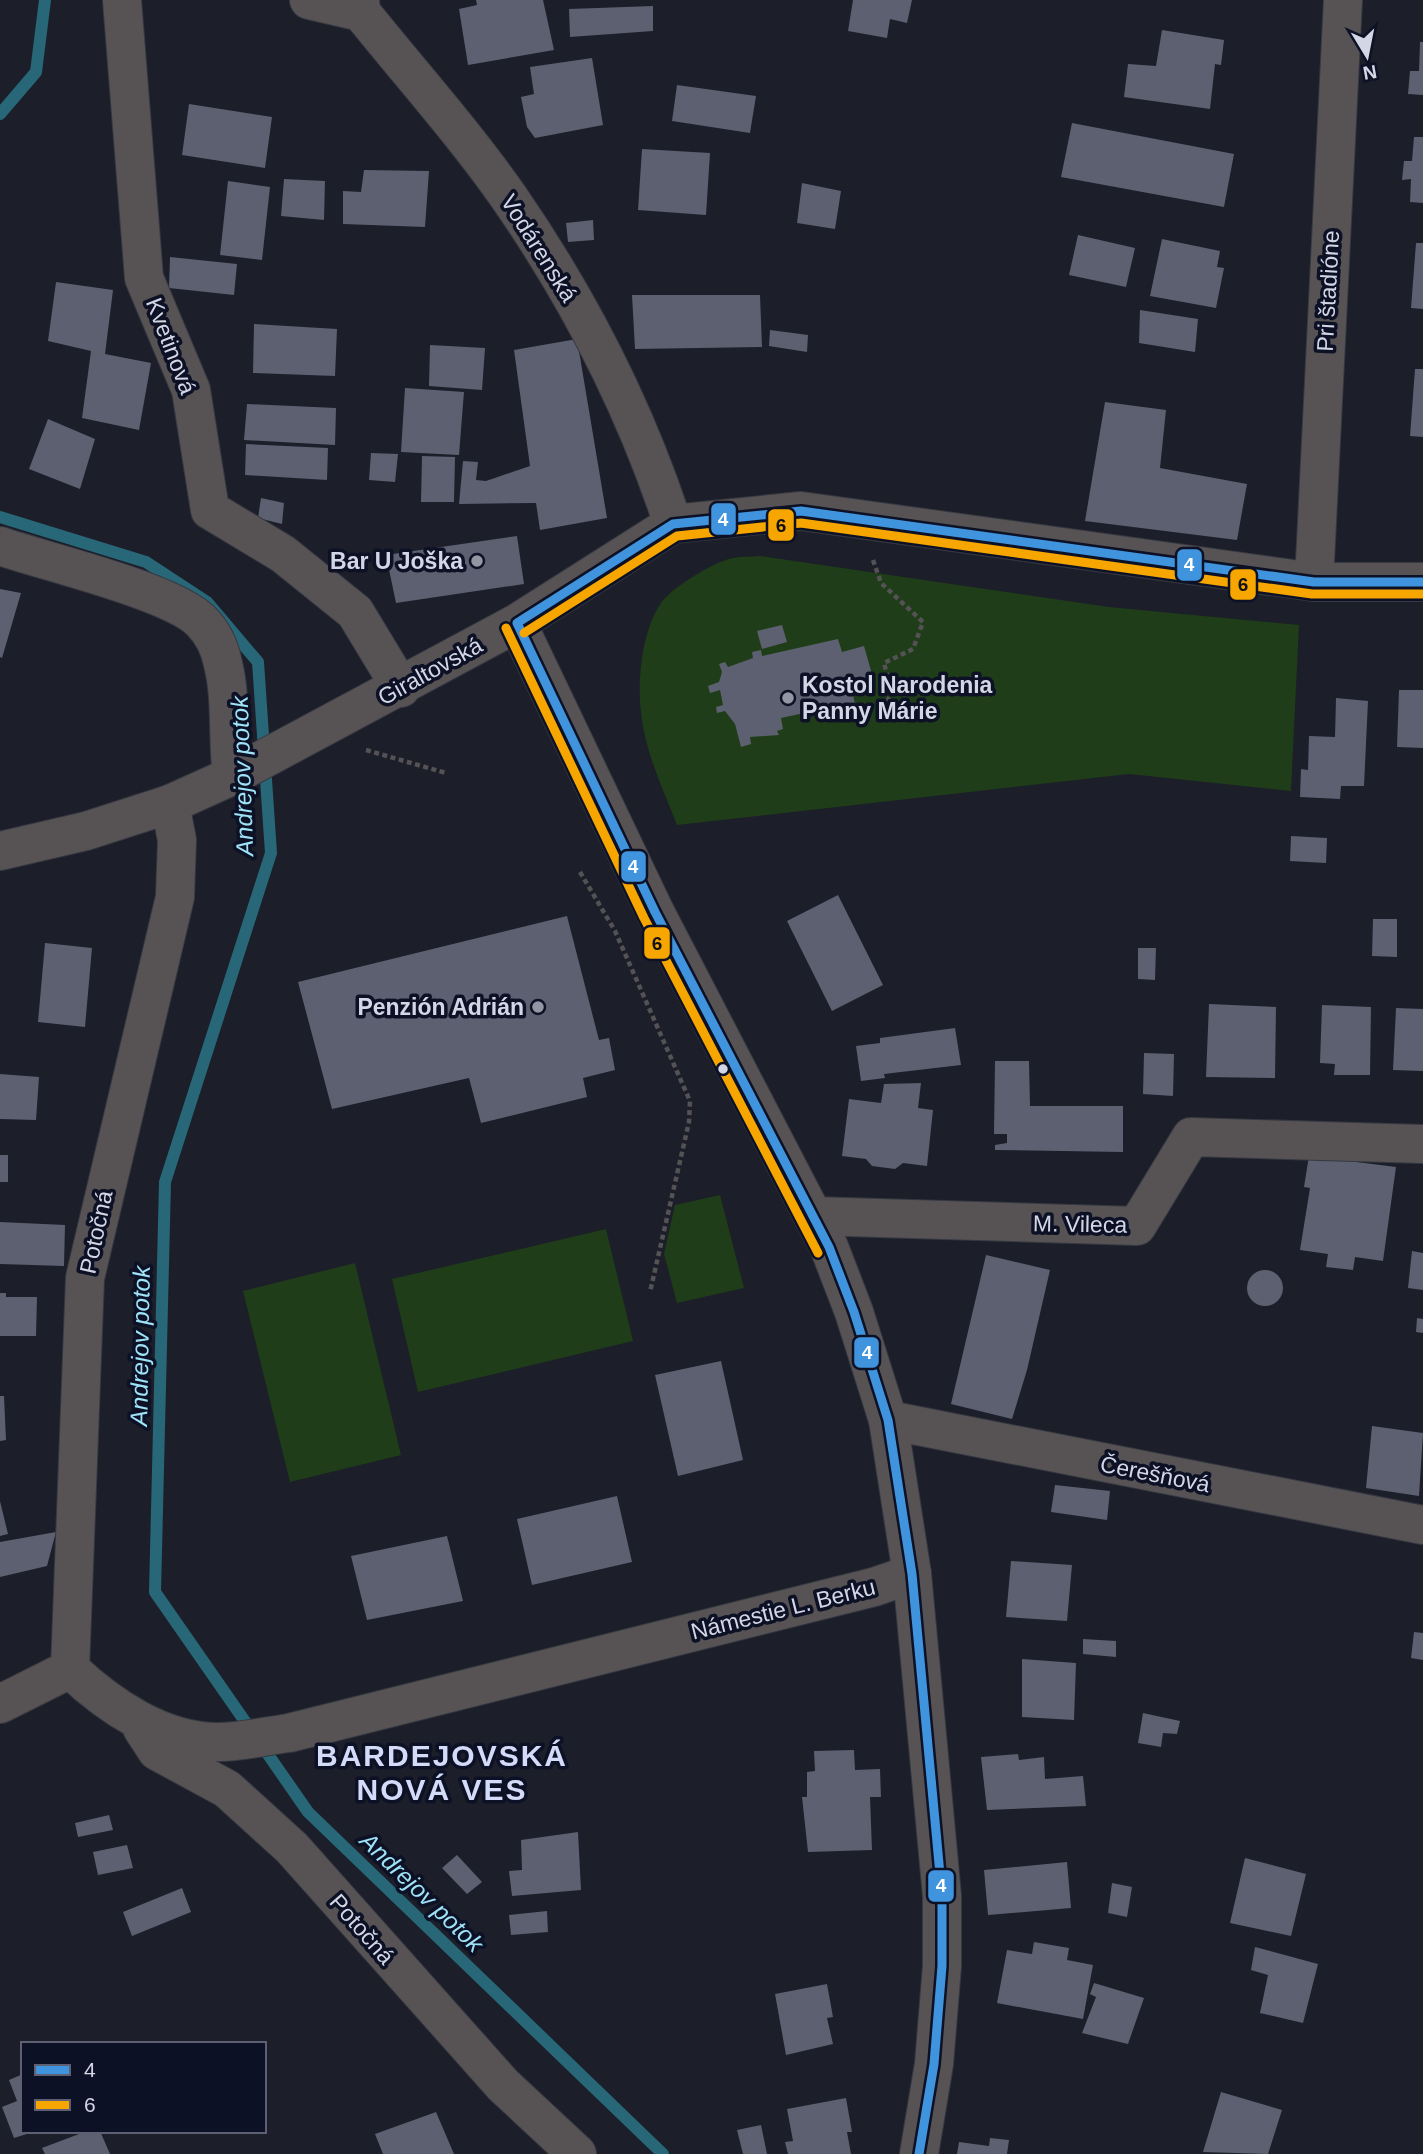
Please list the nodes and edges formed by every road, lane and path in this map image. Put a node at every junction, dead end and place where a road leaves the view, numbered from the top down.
1 (122, 0) edge
2 (309, 0) edge
3 (1343, 0) edge
4 (361, 6) edge
5 (673, 524) junction
6 (0, 546) edge
7 (870, 552) dead end
8 (1314, 582) junction
9 (1423, 582) edge
10 (517, 623) junction
11 (401, 688) junction
12 (881, 711) dead end
13 (345, 736) junction
14 (446, 774) dead end
15 (232, 776) junction
16 (170, 804) junction
17 (0, 851) edge
18 (580, 873) dead end
19 (1423, 1144) edge
20 (813, 1216) junction
21 (650, 1292) dead end
22 (888, 1420) junction
23 (1423, 1525) edge
24 (912, 1574) junction
25 (70, 1669) junction
26 (0, 1704) edge
27 (138, 1720) junction
28 (578, 2154) edge
29 (919, 2154) edge

1 - 11 street, Kvetinová
2 - 4 street
3 - 8 street, Pri štadióne
4 - 5 street, Vodárenská
5 - 8 street, Giraltovská
5 - 10 street, Giraltovská
6 - 15 street
7 - 12 path
8 - 9 street, Giraltovská
10 - 11 street, Giraltovská
10 - 20 street
11 - 13 street, Giraltovská
13 - 14 path
13 - 15 street, Giraltovská
15 - 16 street, Giraltovská
16 - 17 street, Giraltovská
16 - 25 street, Potočná
18 - 21 path
19 - 20 street, M. Vileca
20 - 22 street
22 - 23 street, Čerešňová
22 - 24 street
24 - 27 street, Námestie L. Berku
24 - 29 street
25 - 26 street
25 - 27 street, Námestie L. Berku
27 - 28 street, Potočná

